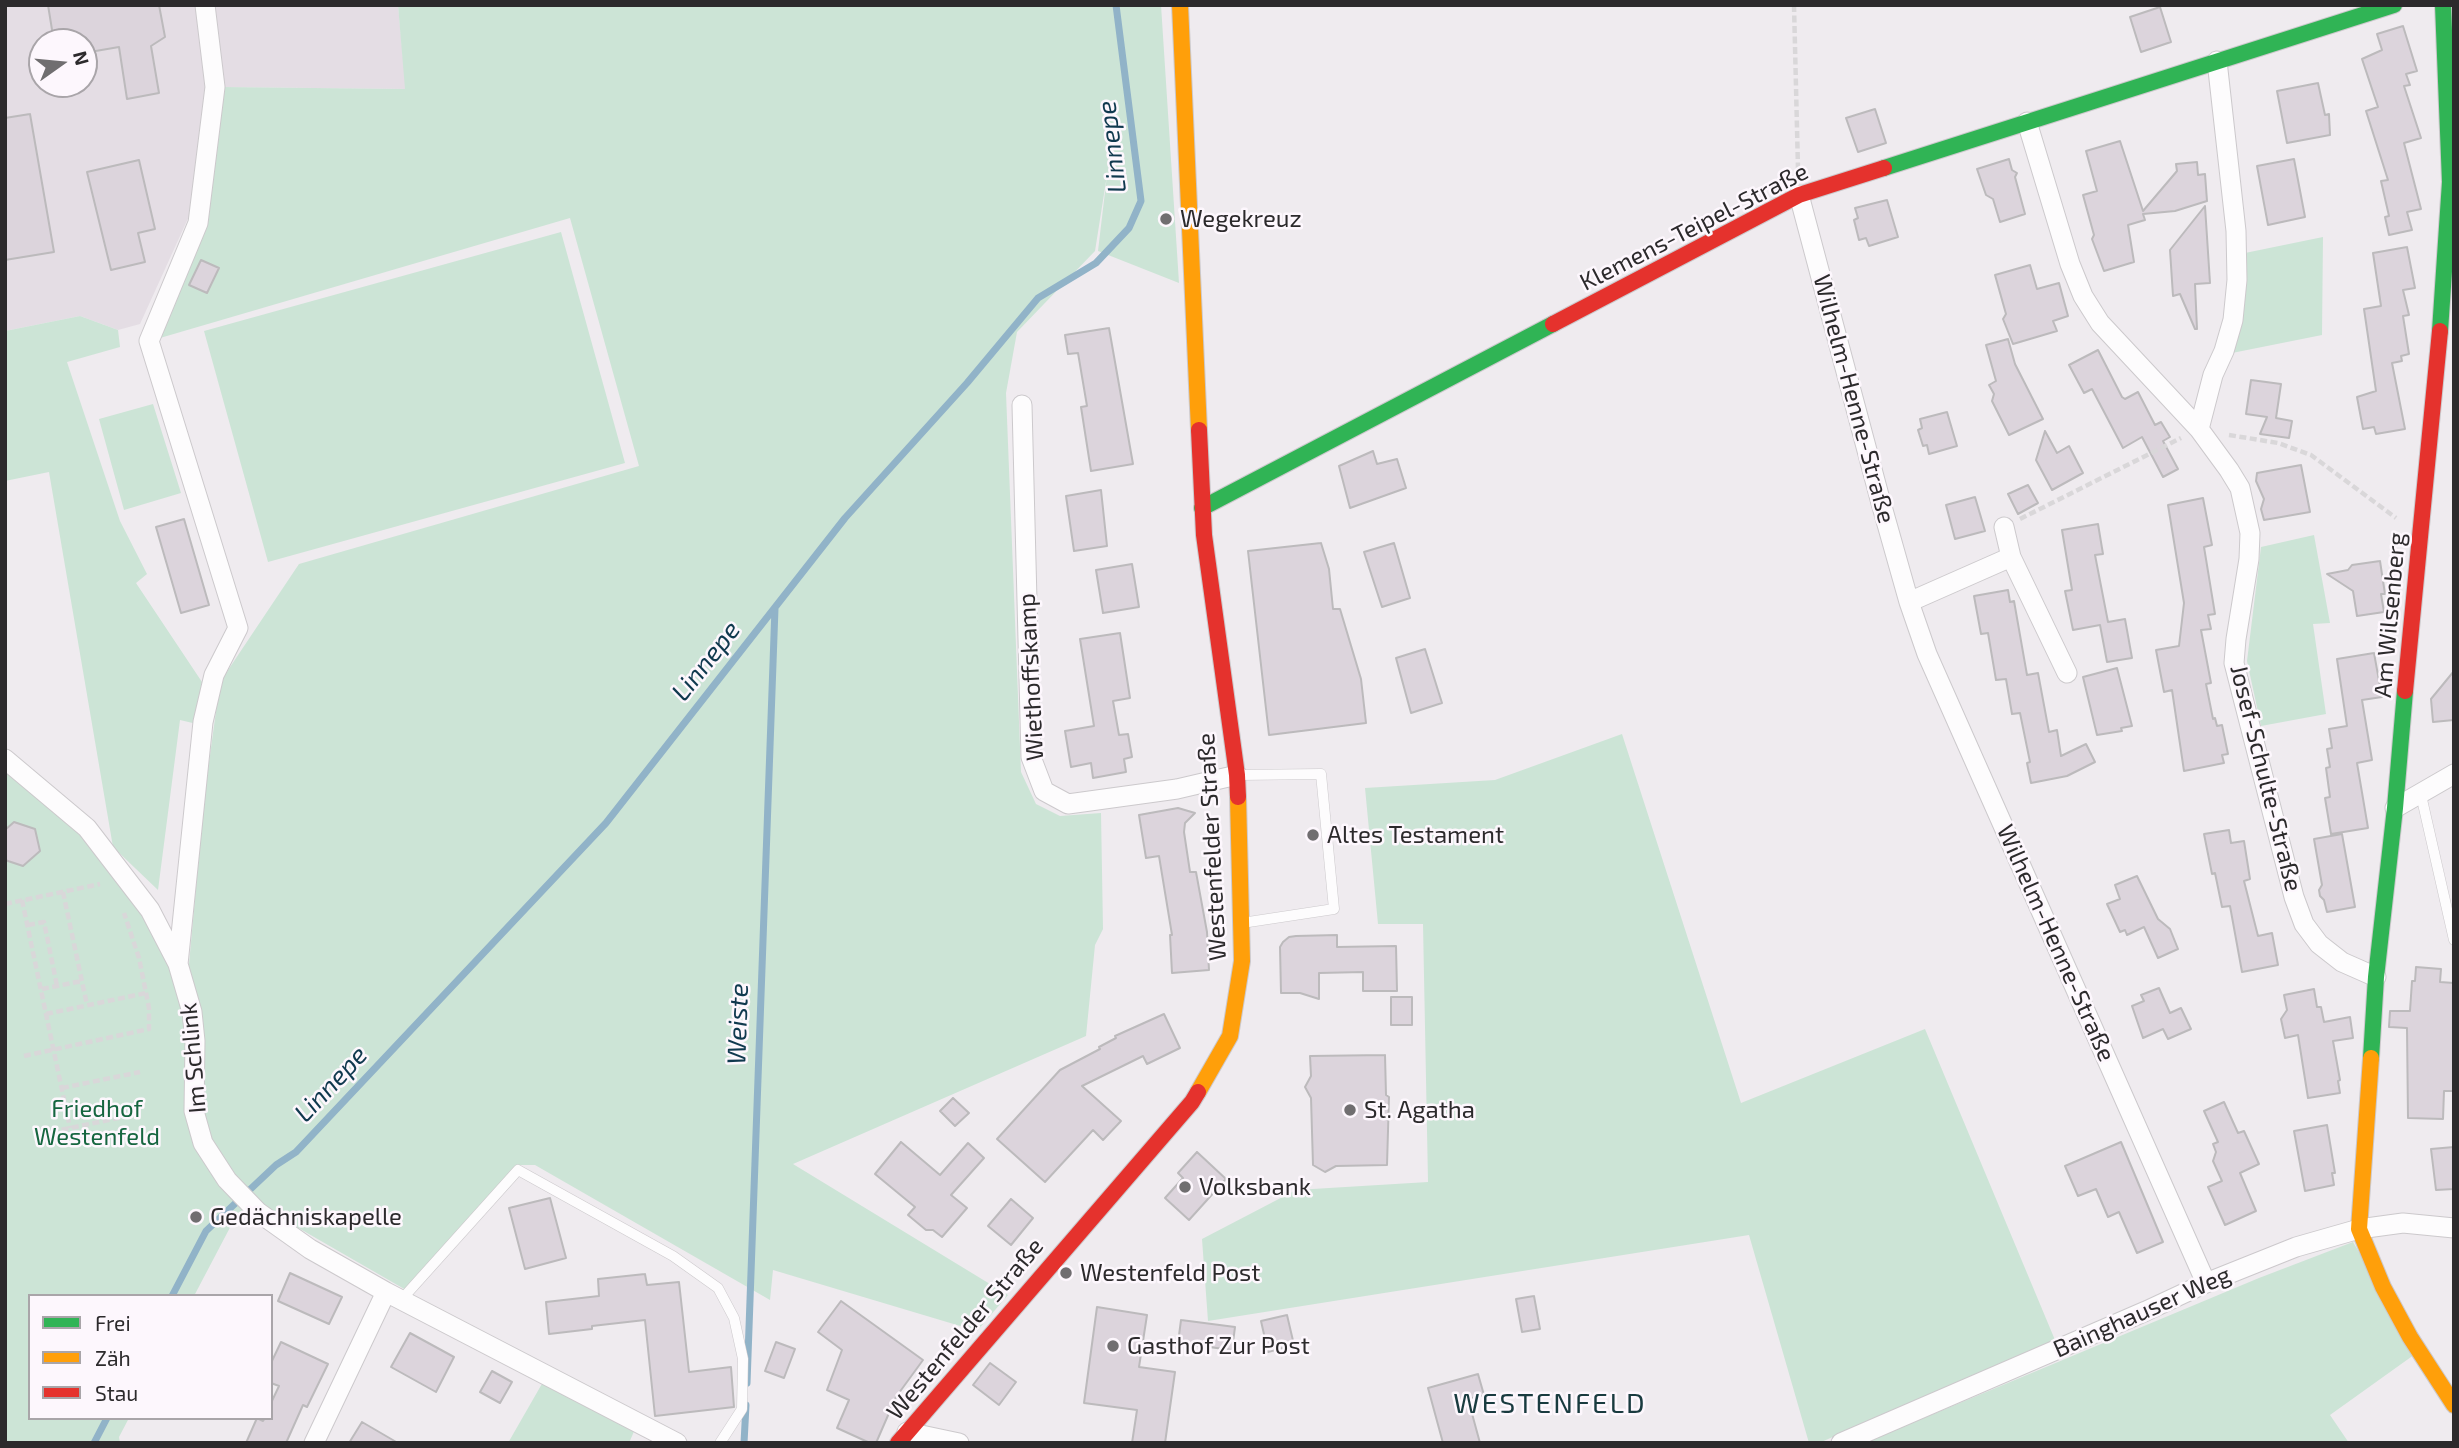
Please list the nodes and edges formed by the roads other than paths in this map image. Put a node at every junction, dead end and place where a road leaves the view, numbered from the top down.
1 (205, 5) edge
2 (1181, 5) edge
3 (2394, 5) edge
4 (2443, 5) edge
5 (2217, 61) junction
6 (2027, 122) junction
7 (1799, 195) junction
8 (2447, 329) edge
9 (1022, 405) dead end
10 (2199, 429) junction
11 (1202, 508) junction
12 (2004, 527) road end
13 (2011, 557) junction
14 (1909, 602) junction
15 (2067, 673) dead end
16 (5, 759) edge
17 (2454, 774) edge
18 (1237, 775) junction
19 (2421, 795) junction
20 (2395, 808) junction
21 (1241, 923) junction
22 (2454, 940) edge
23 (178, 964) junction
24 (2376, 977) junction
25 (2454, 1228) edge
26 (2359, 1229) junction
27 (2206, 1283) junction
28 (394, 1296) junction
29 (2454, 1405) edge
30 (903, 1438) edge
31 (314, 1443) edge
32 (677, 1443) edge
33 (720, 1443) edge
34 (959, 1443) edge
35 (1841, 1443) edge

1 - 23 street
2 - 11 street, Westenfelder Straße
3 - 5 street, Klemens-Teipel-Straße
4 - 8 street, Am Wilsenberg
5 - 6 street, Klemens-Teipel-Straße
5 - 10 street
6 - 7 street, Klemens-Teipel-Straße
6 - 10 street, Josef-Schulte-Straße
7 - 11 street, Klemens-Teipel-Straße
7 - 14 street, Wilhelm-Henne-Straße
8 - 20 street, Am Wilsenberg
9 - 18 street, Wiethoffskamp
10 - 24 street, Josef-Schulte-Straße
11 - 18 street, Westenfelder Straße
12 - 13 street
13 - 14 street
13 - 15 street
14 - 27 street, Wilhelm-Henne-Straße
16 - 23 street, Im Schlink
17 - 19 street
18 - 21 street, Westenfelder Straße
18 - 21 lane
19 - 20 street
19 - 22 lane
20 - 24 street, Am Wilsenberg
21 - 30 street, Westenfelder Straße
23 - 28 street, Im Schlink
24 - 26 street, Am Wilsenberg
25 - 26 street, Bainghauser Weg
26 - 27 street, Bainghauser Weg
26 - 29 street
27 - 35 street, Bainghauser Weg
28 - 31 street
28 - 32 street, Im Schlink
28 - 33 lane
30 - 34 street

